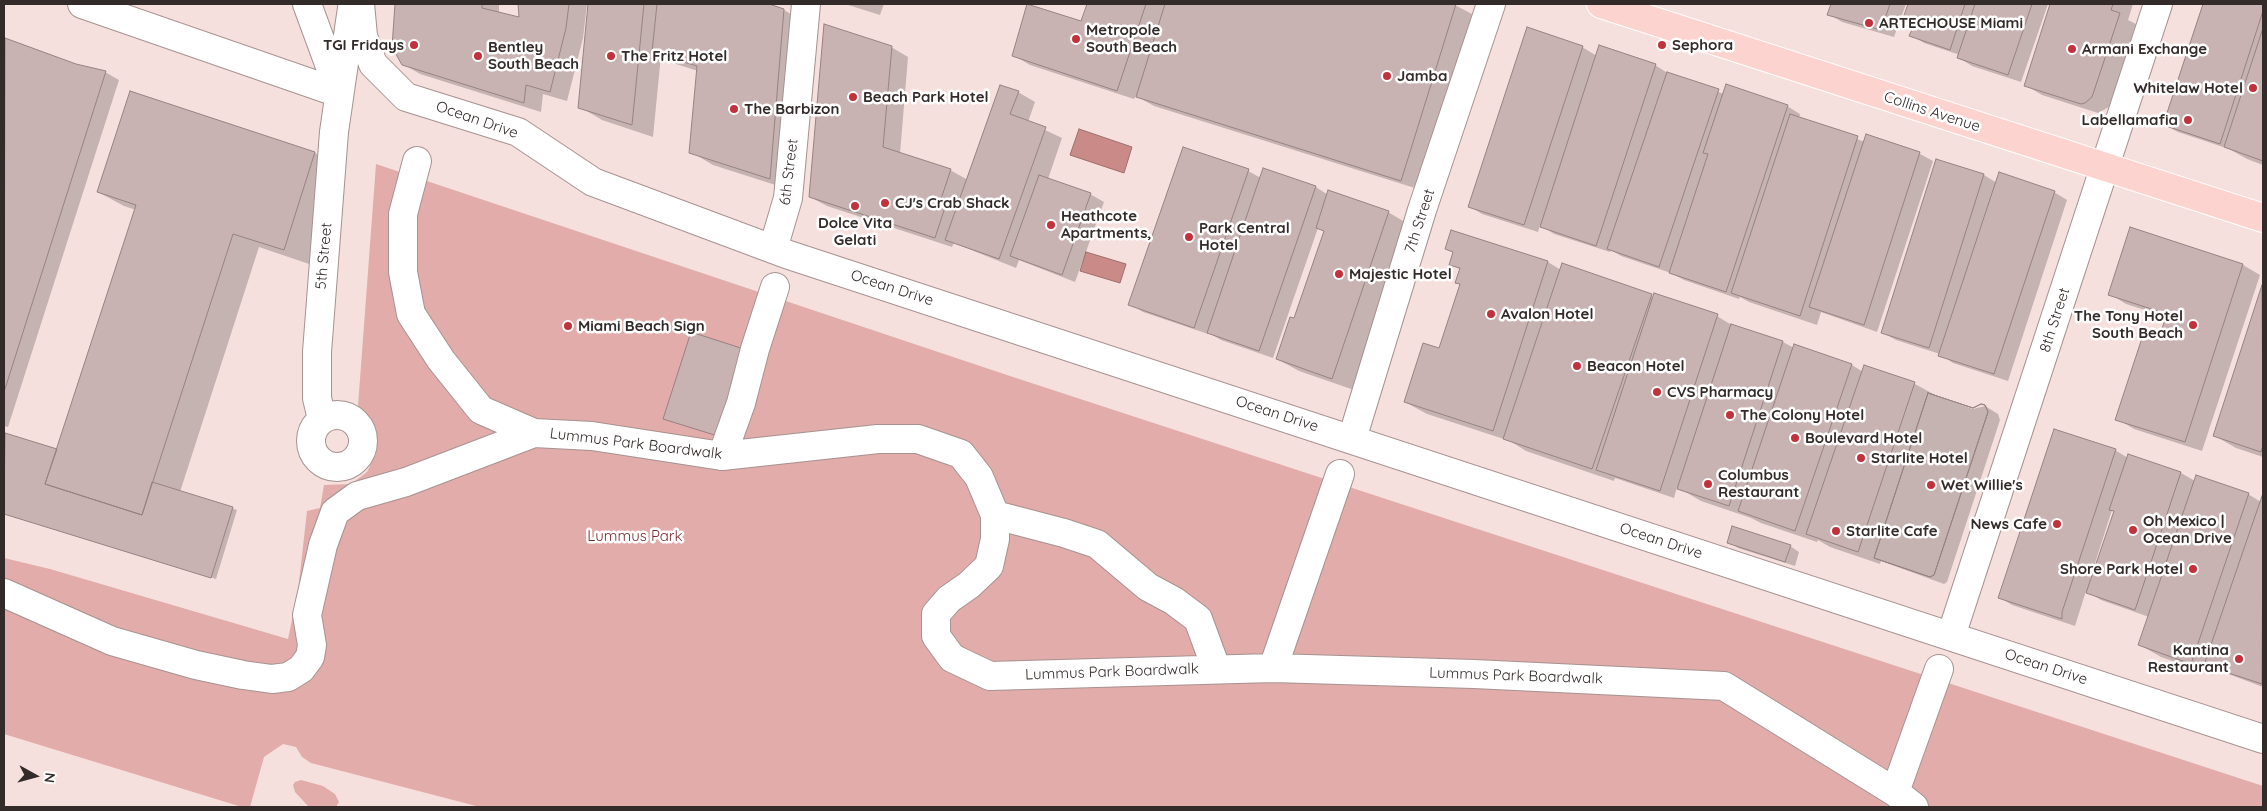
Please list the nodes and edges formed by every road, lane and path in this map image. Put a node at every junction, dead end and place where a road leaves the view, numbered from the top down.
1 (82, 4) edge
2 (307, 4) edge
3 (353, 4) edge
4 (360, 4) edge
5 (806, 4) edge
6 (1492, 4) edge
7 (1601, 4) edge
8 (2158, 4) edge
9 (339, 93) junction
10 (417, 161) dead end
11 (2106, 167) junction
12 (2263, 218) edge
13 (773, 249) junction
14 (775, 286) dead end
15 (322, 419) dead end
16 (534, 433) junction
17 (1352, 439) junction
18 (722, 456) junction
19 (1340, 474) dead end
20 (995, 515) junction
21 (4, 593) edge
22 (1951, 636) junction
23 (1216, 668) junction
24 (1273, 668) junction
25 (1939, 669) dead end
26 (2263, 739) edge
27 (1905, 800) edge

1 - 9 street
2 - 9 street, 5th Street
3 - 9 street, 5th Street
4 - 13 street, Ocean Drive
5 - 13 street, 6th Street
6 - 17 street, 7th Street
7 - 11 main road, Collins Avenue
8 - 11 street, 8th Street
9 - 15 street, 5th Street
10 - 16 street, Lummus Park Boardwalk
11 - 12 main road, Collins Avenue
11 - 22 street, 8th Street
13 - 17 street, Ocean Drive
14 - 18 street
16 - 18 street, Lummus Park Boardwalk
16 - 21 street, Lummus Park Boardwalk
17 - 22 street, Ocean Drive
18 - 20 street, Lummus Park Boardwalk
19 - 24 street
20 - 23 street
20 - 23 street, Lummus Park Boardwalk
22 - 26 street, Ocean Drive
23 - 24 street, Lummus Park Boardwalk
24 - 27 street, Lummus Park Boardwalk
25 - 27 street

